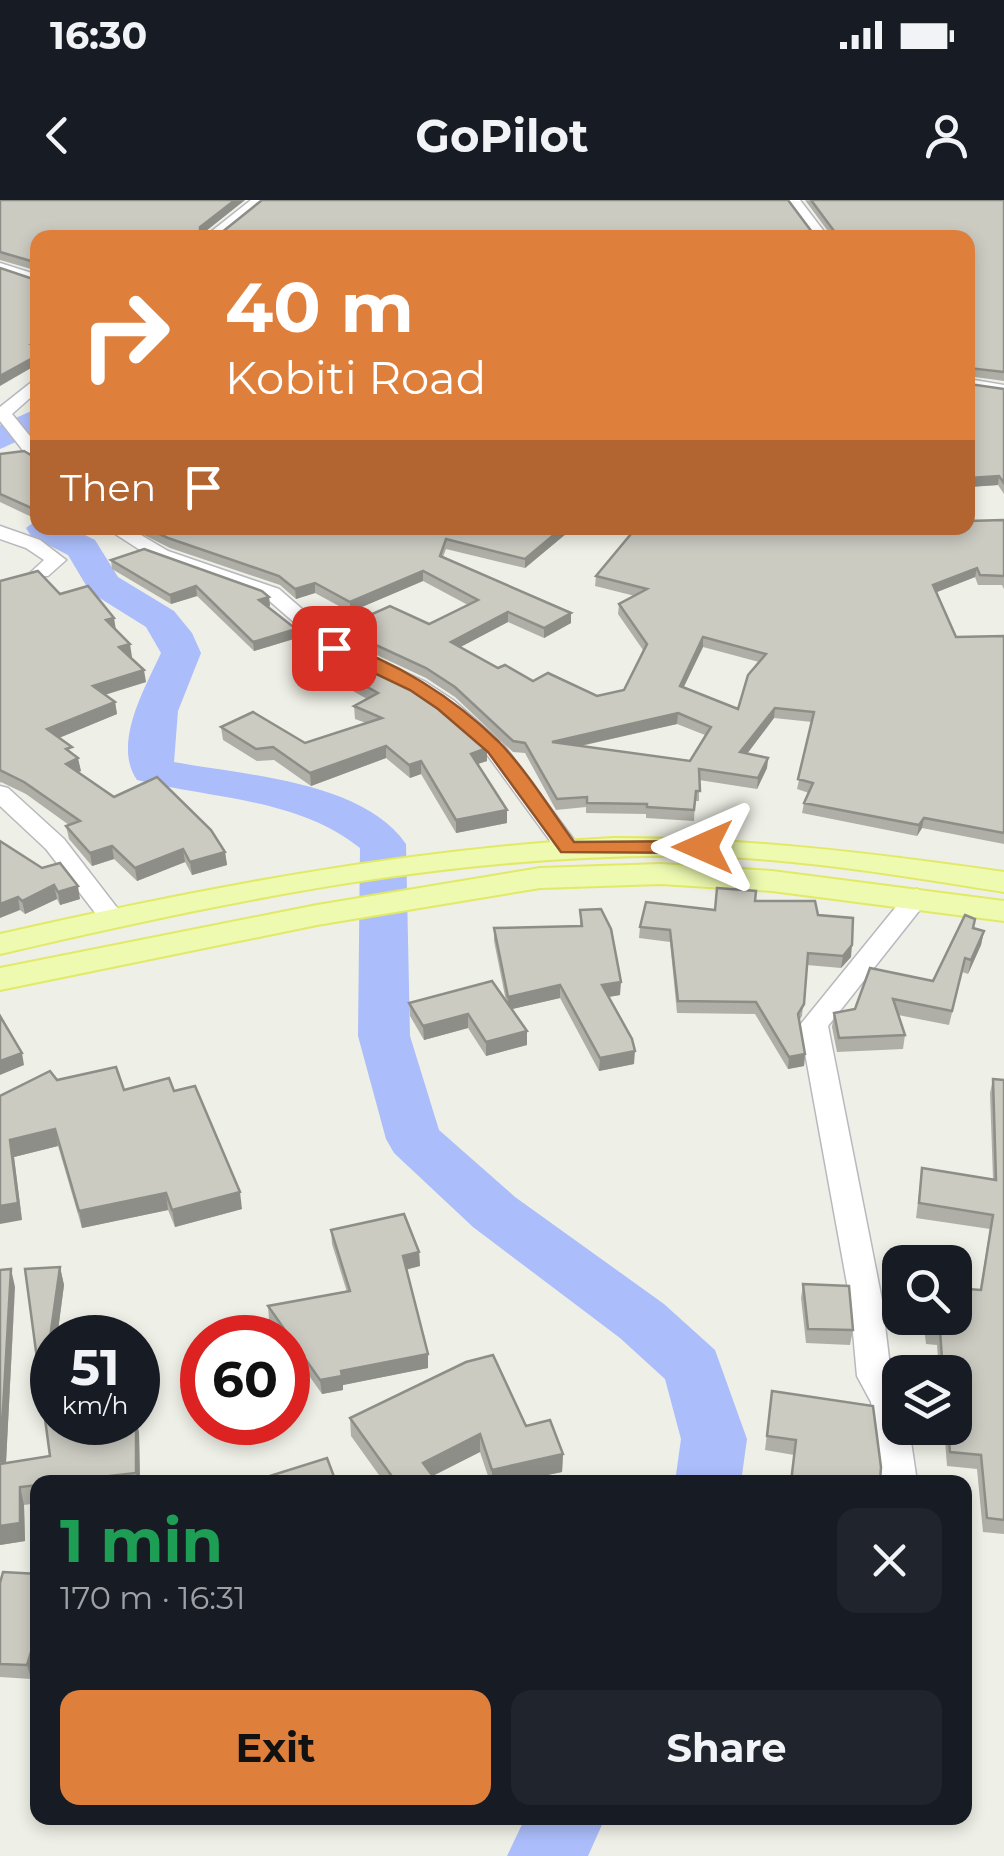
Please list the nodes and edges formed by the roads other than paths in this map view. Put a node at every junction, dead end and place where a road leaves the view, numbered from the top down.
1 (258, 200) edge
2 (794, 200) edge
3 (220, 230) edge
4 (816, 230) edge
5 (0, 267) edge
6 (30, 277) edge
7 (975, 385) edge
8 (1004, 390) edge
9 (30, 393) edge
10 (8, 422) edge
11 (30, 448) edge
12 (0, 532) edge
13 (128, 535) edge
14 (42, 572) edge
15 (0, 793) edge
16 (568, 848) junction
17 (1004, 882) edge
18 (917, 897) junction
19 (1004, 910) edge
20 (112, 918) junction
21 (0, 944) edge
22 (0, 979) edge
23 (898, 1475) edge

1 - 3 street
2 - 4 street
5 - 6 street
7 - 8 street
9 - 10 street
10 - 11 street
12 - 14 street
13 - 16 street
15 - 20 street
16 - 17 main road
16 - 20 main road
18 - 19 main road
18 - 22 main road
18 - 23 street
20 - 21 main road

